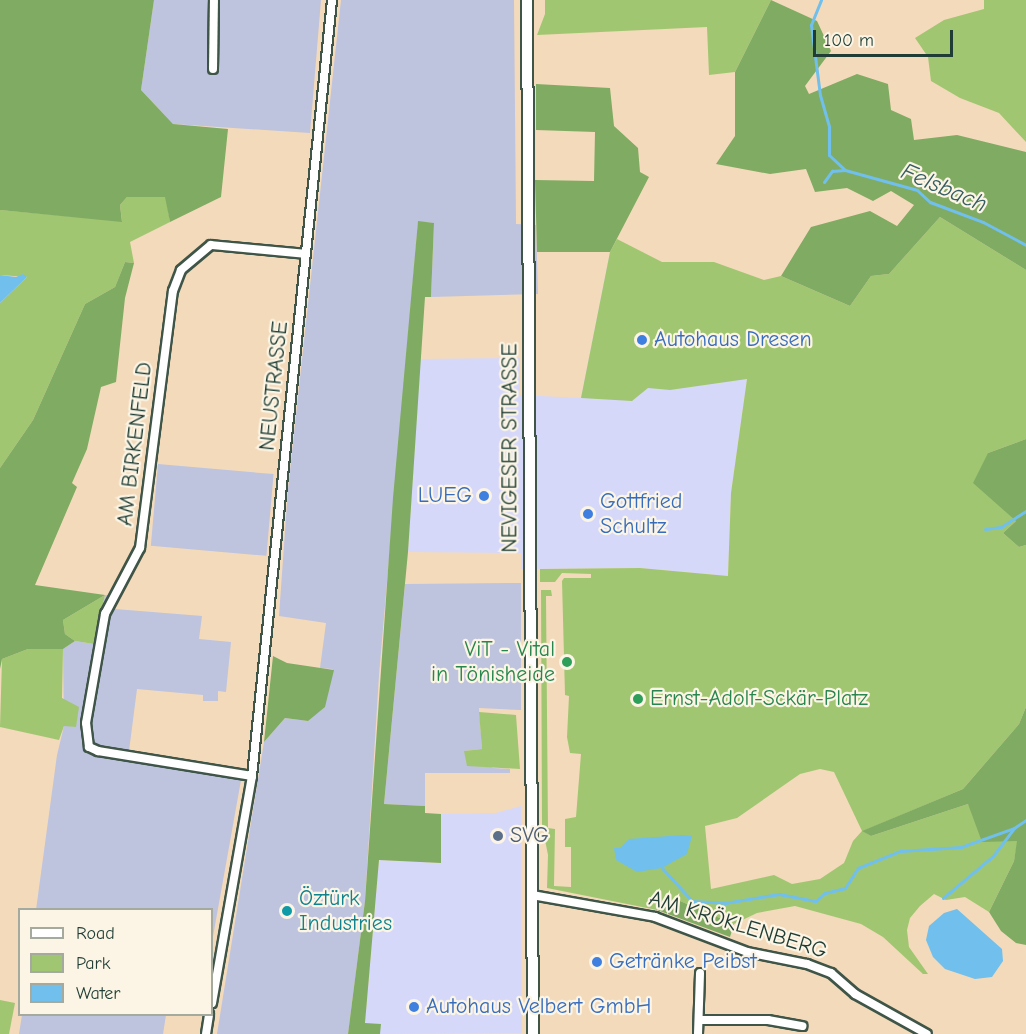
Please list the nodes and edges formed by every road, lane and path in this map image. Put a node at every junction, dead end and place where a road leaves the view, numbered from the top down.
1 (214, 0) edge
2 (332, 0) edge
3 (527, 0) edge
4 (213, 69) dead end
5 (306, 254) junction
6 (252, 776) junction
7 (532, 895) junction
8 (700, 973) dead end
9 (213, 997) edge
10 (209, 1016) edge
11 (699, 1020) junction
12 (802, 1026) dead end
13 (206, 1034) edge
14 (533, 1034) edge
15 (698, 1034) edge
16 (927, 1034) edge

1 - 4 street
2 - 5 street, NEUSTRASSE
3 - 7 main road, NEVIGESER STRASSE
5 - 6 street, NEUSTRASSE
5 - 6 street, AM BIRKENFELD
6 - 9 street, NEUSTRASSE
7 - 14 main road, NEVIGESER STRASSE
7 - 16 street, AM KRÖKLENBERG
8 - 11 street
10 - 13 street
11 - 12 street
11 - 15 street

